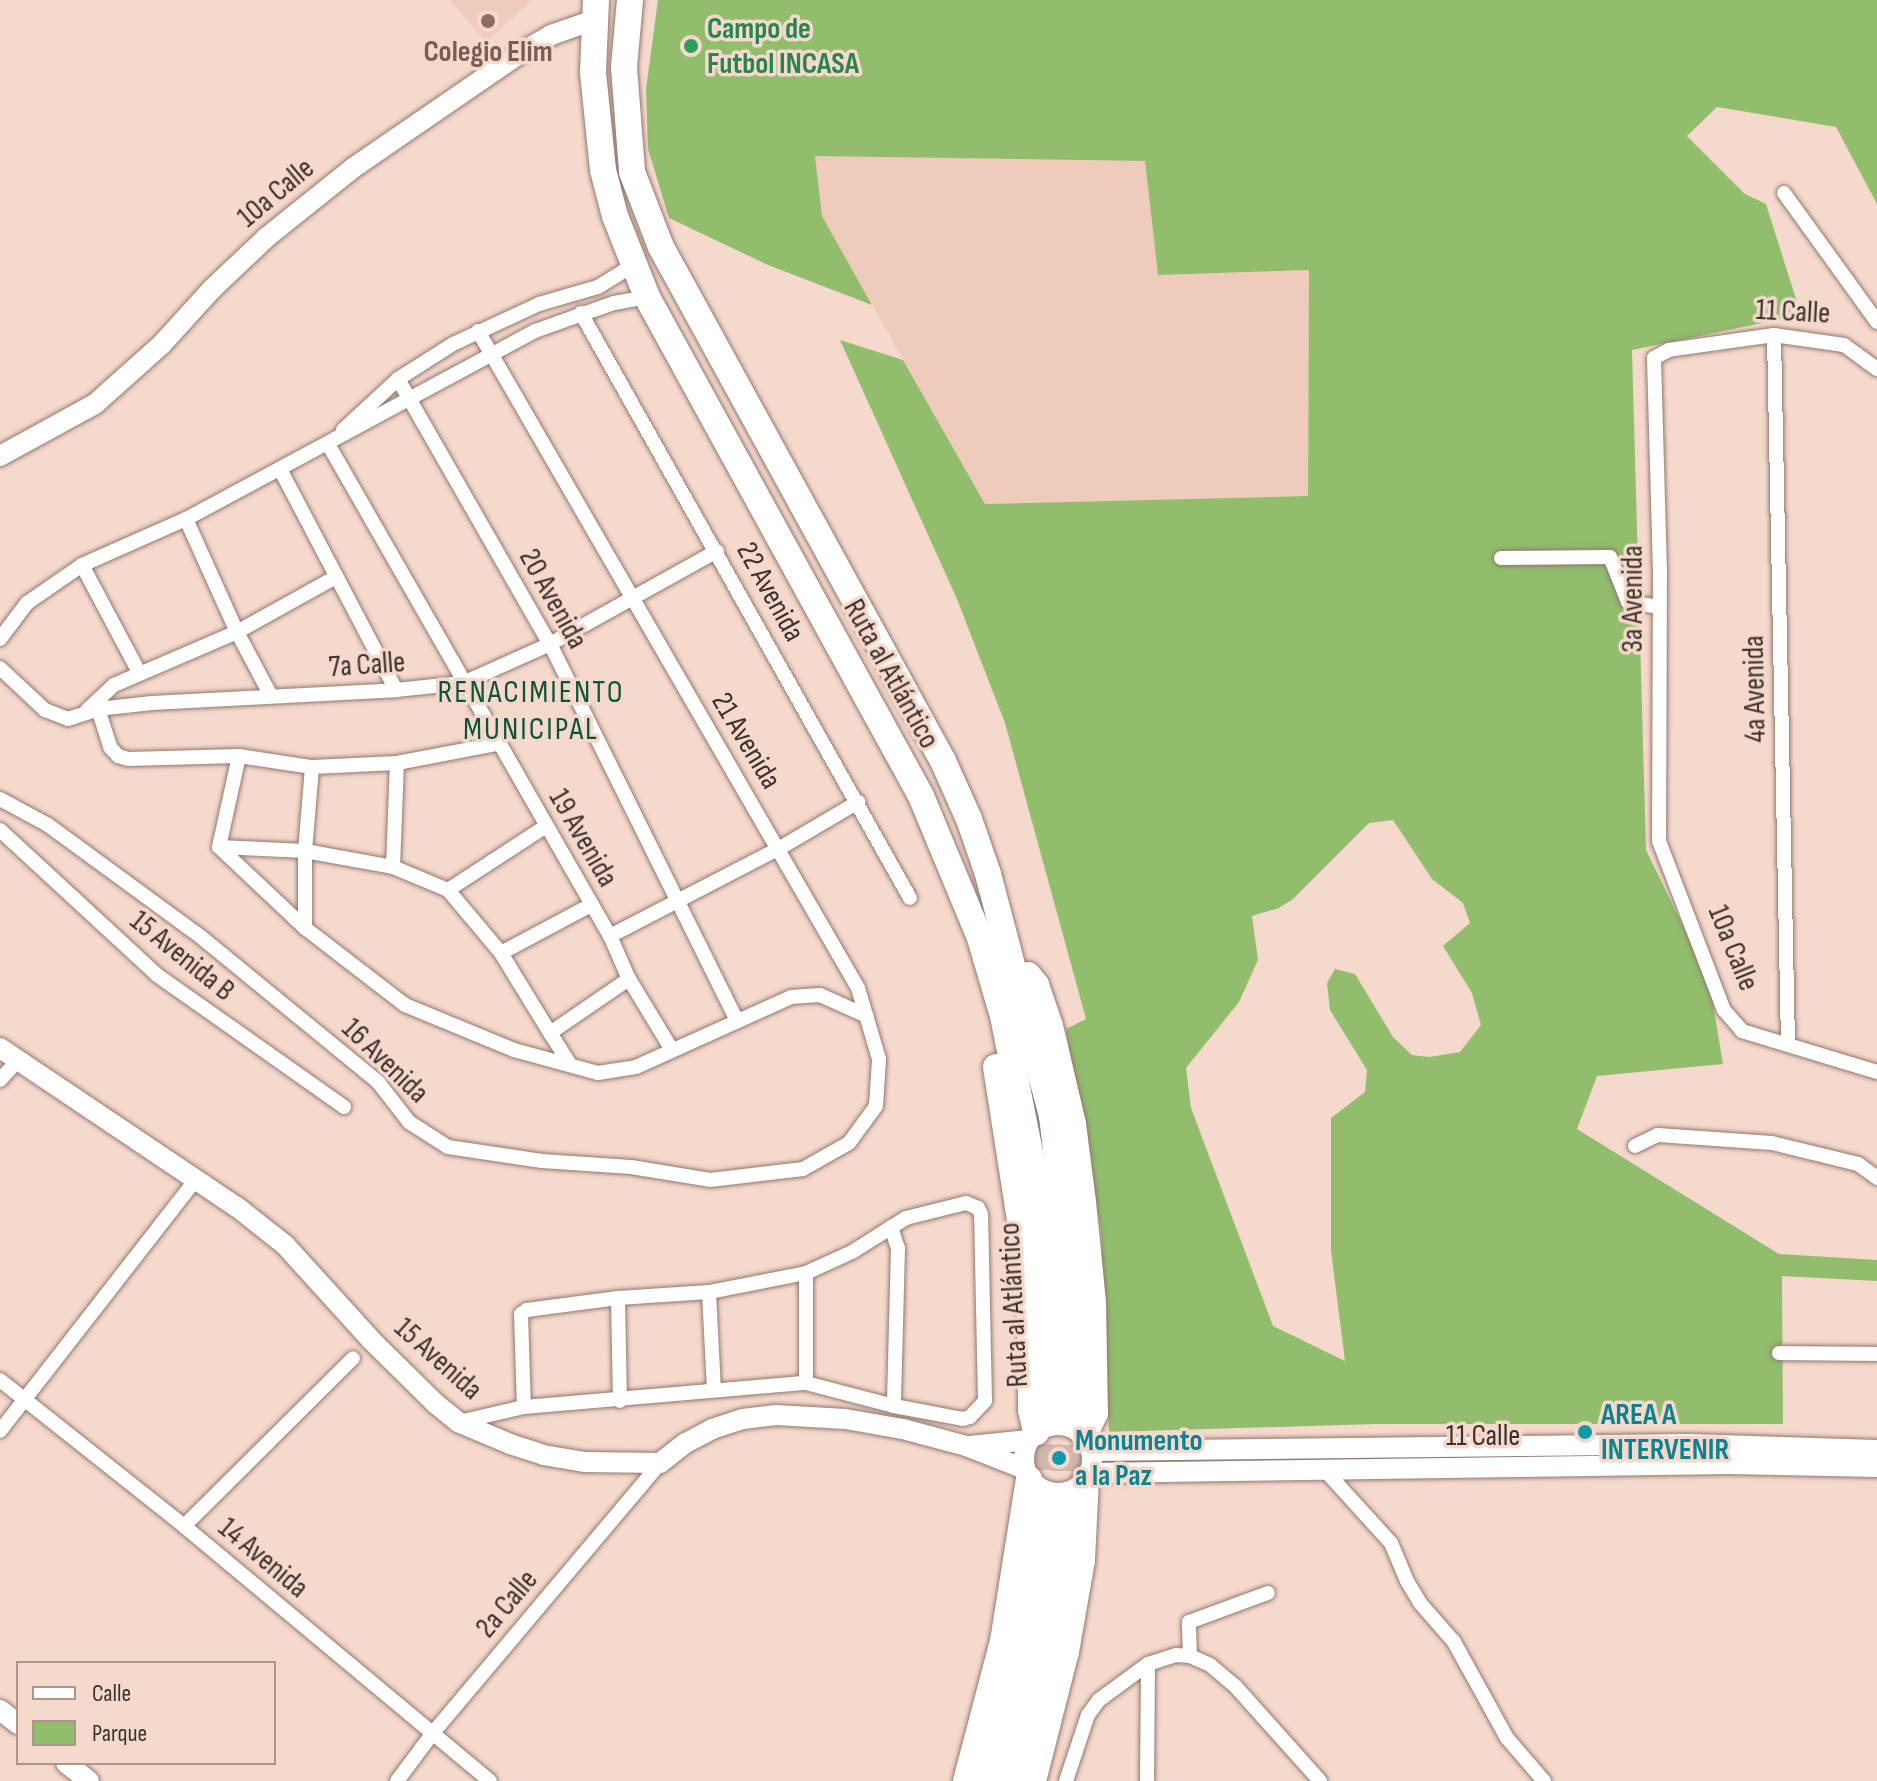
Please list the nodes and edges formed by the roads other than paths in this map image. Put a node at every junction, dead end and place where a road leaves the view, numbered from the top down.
1 (630, 0) edge
2 (595, 10) edge
3 (1784, 193) dead end
4 (635, 264) junction
5 (647, 297) junction
6 (581, 313) junction
7 (1877, 322) edge
8 (478, 331) junction
9 (1774, 335) junction
10 (491, 352) junction
11 (1654, 358) joint
12 (1877, 369) edge
13 (398, 379) junction
14 (410, 400) junction
15 (0, 439) edge
16 (328, 444) junction
17 (20, 445) junction
18 (0, 456) edge
19 (280, 469) junction
20 (186, 519) junction
21 (717, 551) junction
22 (1501, 558) dead end
23 (82, 565) junction
24 (334, 578) junction
25 (630, 598) junction
26 (1659, 607) junction
27 (237, 632) junction
28 (0, 639) edge
29 (550, 644) junction
30 (0, 668) edge
31 (140, 674) junction
32 (463, 683) junction
33 (396, 690) junction
34 (271, 696) junction
35 (91, 711) junction
36 (497, 744) junction
37 (239, 756) junction
38 (397, 763) junction
39 (312, 767) junction
40 (0, 799) edge
41 (858, 802) junction
42 (546, 826) junction
43 (0, 830) edge
44 (1659, 841) joint
45 (219, 847) junction
46 (780, 848) junction
47 (305, 851) junction
48 (393, 867) junction
49 (448, 890) junction
50 (910, 898) dead end
51 (677, 904) junction
52 (591, 905) junction
53 (305, 928) junction
54 (610, 936) junction
55 (980, 938) junction
56 (501, 953) junction
57 (1010, 953) junction
58 (629, 979) junction
59 (867, 1016) junction
60 (737, 1021) junction
61 (550, 1033) junction
62 (1788, 1043) junction
63 (0, 1048) edge
64 (672, 1050) junction
65 (18, 1060) junction
66 (569, 1063) junction
67 (1877, 1072) edge
68 (0, 1080) edge
69 (344, 1107) dead end
70 (1635, 1146) dead end
71 (803, 1169) joint
72 (197, 1178) junction
73 (1877, 1178) edge
74 (891, 1227) junction
75 (806, 1273) junction
76 (709, 1292) junction
77 (618, 1298) junction
78 (1779, 1353) dead end
79 (1877, 1354) edge
80 (353, 1358) dead end
81 (0, 1380) edge
82 (806, 1383) junction
83 (714, 1390) junction
84 (24, 1399) junction
85 (620, 1401) junction
86 (524, 1407) junction
87 (900, 1407) junction
88 (458, 1422) junction
89 (903, 1429) junction
90 (0, 1431) edge
91 (1032, 1436) junction
92 (1088, 1443) junction
93 (966, 1446) junction
94 (1321, 1446) junction
95 (1877, 1450) edge
96 (660, 1463) junction
97 (1322, 1467) junction
98 (1877, 1467) edge
99 (1027, 1474) junction
100 (1087, 1476) junction
101 (184, 1526) junction
102 (1268, 1593) dead end
103 (1190, 1656) junction
104 (1148, 1664) junction
105 (0, 1710) edge
106 (16, 1722) edge
107 (432, 1734) junction
108 (69, 1765) edge
109 (89, 1781) edge
110 (397, 1781) edge
111 (490, 1781) edge
112 (966, 1781) edge
113 (988, 1781) edge
114 (1012, 1781) edge
115 (1033, 1781) edge
116 (1066, 1781) edge
117 (1147, 1781) edge
118 (1320, 1781) edge
119 (1544, 1781) edge

1 - 57 highway, Ruta al Atlántico
2 - 4 highway, Ruta al Atlántico
2 - 17 street, 10a Calle
3 - 7 street
4 - 5 highway, Ruta al Atlántico
4 - 8 street
5 - 6 street
5 - 55 highway, Ruta al Atlántico
6 - 10 street
6 - 21 street, 22 Avenida
8 - 10 street, 21 Avenida
8 - 13 street
9 - 11 street, 11 Calle
9 - 12 street, 11 Calle
9 - 62 street, 4a Avenida
10 - 14 street
10 - 25 street, 21 Avenida
11 - 26 street, 3a Avenida
13 - 14 street, 20 Avenida
13 - 16 street
14 - 16 street
14 - 29 street, 20 Avenida
15 - 17 street
16 - 19 street
16 - 32 street, 19 Avenida
17 - 18 street, 10a Calle
19 - 20 street
19 - 24 street
20 - 23 street
20 - 27 street
21 - 25 street, 7a Calle
21 - 41 street, 22 Avenida
22 - 26 street
23 - 28 street
23 - 31 street
24 - 27 street
24 - 33 street
25 - 29 street, 7a Calle
25 - 46 street, 21 Avenida
26 - 44 street, 3a Avenida
27 - 31 street
27 - 34 street
29 - 32 street, 7a Calle
29 - 51 street, 20 Avenida
30 - 35 street
31 - 35 street
32 - 33 street, 7a Calle
32 - 36 street, 19 Avenida
33 - 34 street, 7a Calle
34 - 35 street, 7a Calle
35 - 37 street
36 - 38 street
36 - 42 street, 19 Avenida
37 - 39 street
37 - 45 street
38 - 39 street
38 - 48 street
39 - 47 street
40 - 71 street, 16 Avenida
41 - 46 street
41 - 50 street, 22 Avenida
42 - 49 street
42 - 52 street, 19 Avenida
43 - 69 street, 15 Avenida B
44 - 62 street, 10a Calle
45 - 47 street
45 - 53 street
46 - 51 street
46 - 59 street, 21 Avenida
47 - 48 street
47 - 53 street
48 - 49 street
49 - 56 street
51 - 54 street
51 - 60 street, 20 Avenida
52 - 54 street, 19 Avenida
52 - 56 street
53 - 66 street
54 - 58 street, 19 Avenida
55 - 57 highway, Ruta al Atlántico
55 - 91 highway
56 - 61 street
57 - 92 highway
58 - 61 street
58 - 64 street, 19 Avenida
59 - 60 street
59 - 71 street, 21 Avenida
60 - 64 street
61 - 66 street
62 - 67 street, 10a Calle
63 - 65 street, 15 Avenida
64 - 66 street
65 - 68 street
65 - 72 street, 15 Avenida
70 - 73 street
72 - 84 street
72 - 88 street, 15 Avenida
74 - 75 street
74 - 87 street
74 - 87 street
75 - 76 street
75 - 82 street
76 - 77 street
76 - 83 street
77 - 85 street
77 - 86 street
78 - 79 street
80 - 101 street
81 - 84 street, 14 Avenida
82 - 83 street
82 - 87 street
83 - 85 street
84 - 90 street
84 - 101 street, 14 Avenida
85 - 86 street
86 - 88 street
87 - 89 street
88 - 96 street, 15 Avenida
89 - 93 street
89 - 96 street
91 - 92 street
91 - 93 street
91 - 99 street
92 - 94 street, 11 Calle
92 - 100 street
93 - 99 street
94 - 95 street, 11 Calle
94 - 97 street
96 - 107 street, 2a Calle
97 - 98 street, 11 Calle
97 - 100 street, 11 Calle
97 - 119 street
99 - 100 street
99 - 112 highway
100 - 115 highway
101 - 107 street, 14 Avenida
102 - 103 street
103 - 104 street
103 - 118 street
104 - 116 street
104 - 117 street
105 - 106 street
107 - 110 street, 2a Calle
107 - 111 street, 14 Avenida
108 - 109 street
113 - 114 highway

